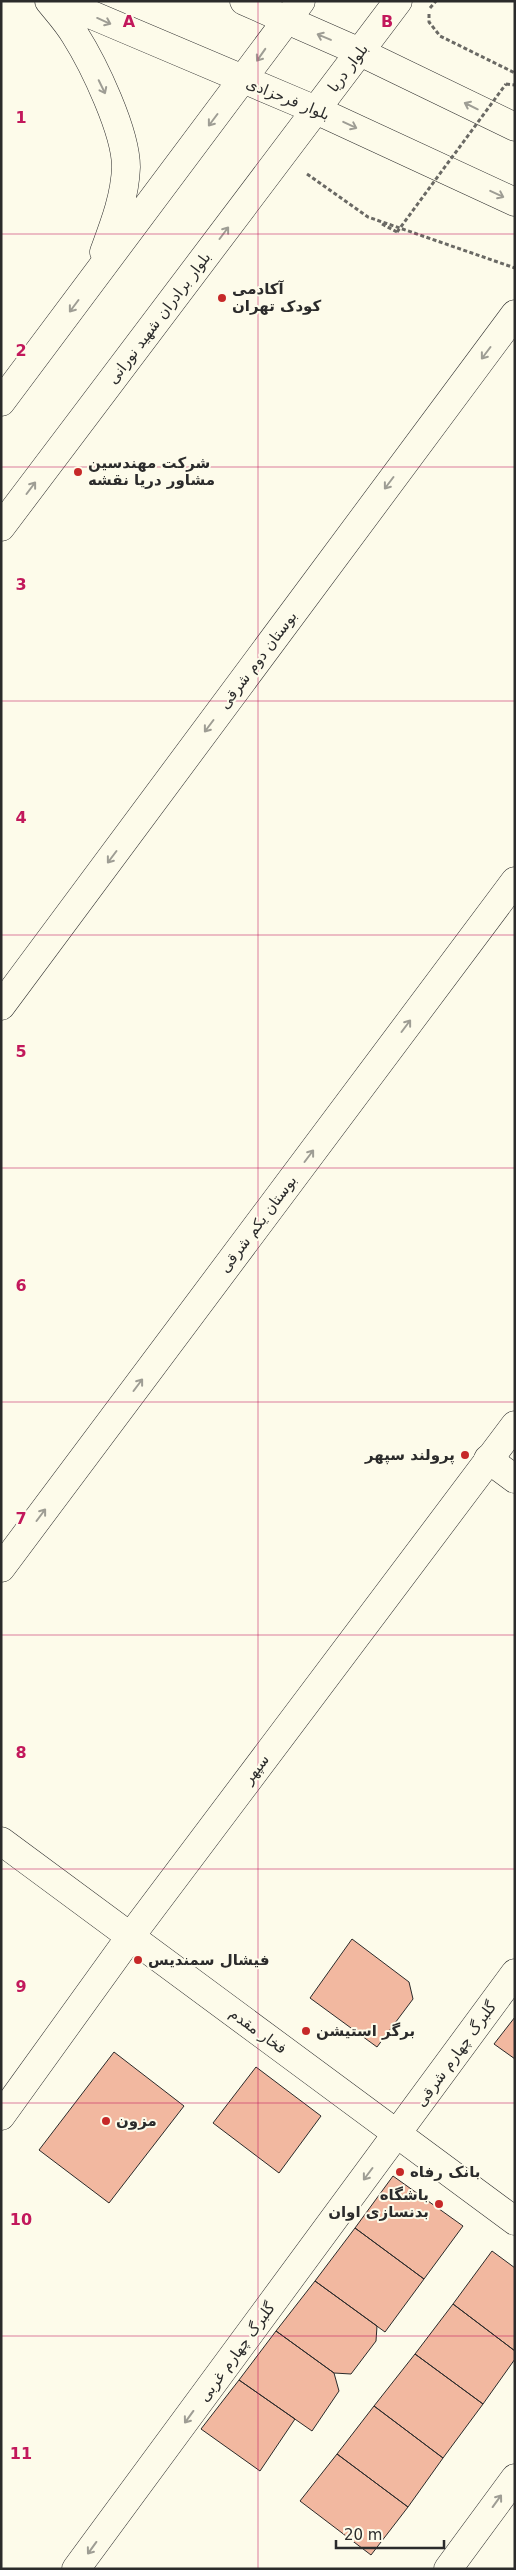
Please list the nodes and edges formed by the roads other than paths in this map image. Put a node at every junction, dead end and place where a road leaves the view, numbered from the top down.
1 (49, 1) edge
2 (59, 1) edge
3 (244, 1) edge
4 (398, 1) edge
5 (293, 11) edge
6 (360, 52) junction
7 (243, 81) junction
8 (316, 110) junction
9 (515, 127) edge
10 (515, 202) edge
11 (93, 281) junction
12 (515, 314) edge
13 (1, 402) edge
14 (1, 527) edge
15 (515, 881) edge
16 (1, 1006) edge
17 (515, 1425) edge
18 (488, 1459) junction
19 (515, 1479) edge
20 (1, 1568) edge
21 (1, 1841) edge
22 (130, 1937) junction
23 (515, 1973) edge
24 (1, 2116) edge
25 (397, 2134) junction
26 (515, 2221) edge
27 (515, 2478) edge
28 (76, 2569) edge
29 (448, 2569) edge

1 -> 11 street
2 -> 7 street, بلوار فرحزادی
3 - 5 street
4 - 6 street, بلوار دریا
6 -> 5 street
5 -> 7 street
6 - 8 street, بلوار دریا
9 -> 6 street
7 - 8 street, بلوار فرحزادی
7 -> 11 street
8 -> 10 street, بلوار فرحزادی
14 -> 8 street, بلوار برادران شهید نورانی
11 -> 13 street
12 -> 16 street, بوستان دوم شرقی
20 -> 15 street, بوستان یکم شرقی
17 - 18 street, سپهر
18 - 19 street
18 - 22 street, سپهر
21 - 22 street, فخار مقدم
22 - 24 street, سپهر
22 - 25 street, فخار مقدم
23 - 25 street, گلبرگ چهارم شرقی
25 - 26 street, فخار مقدم
25 -> 28 street, گلبرگ چهارم غربی
29 -> 27 street

